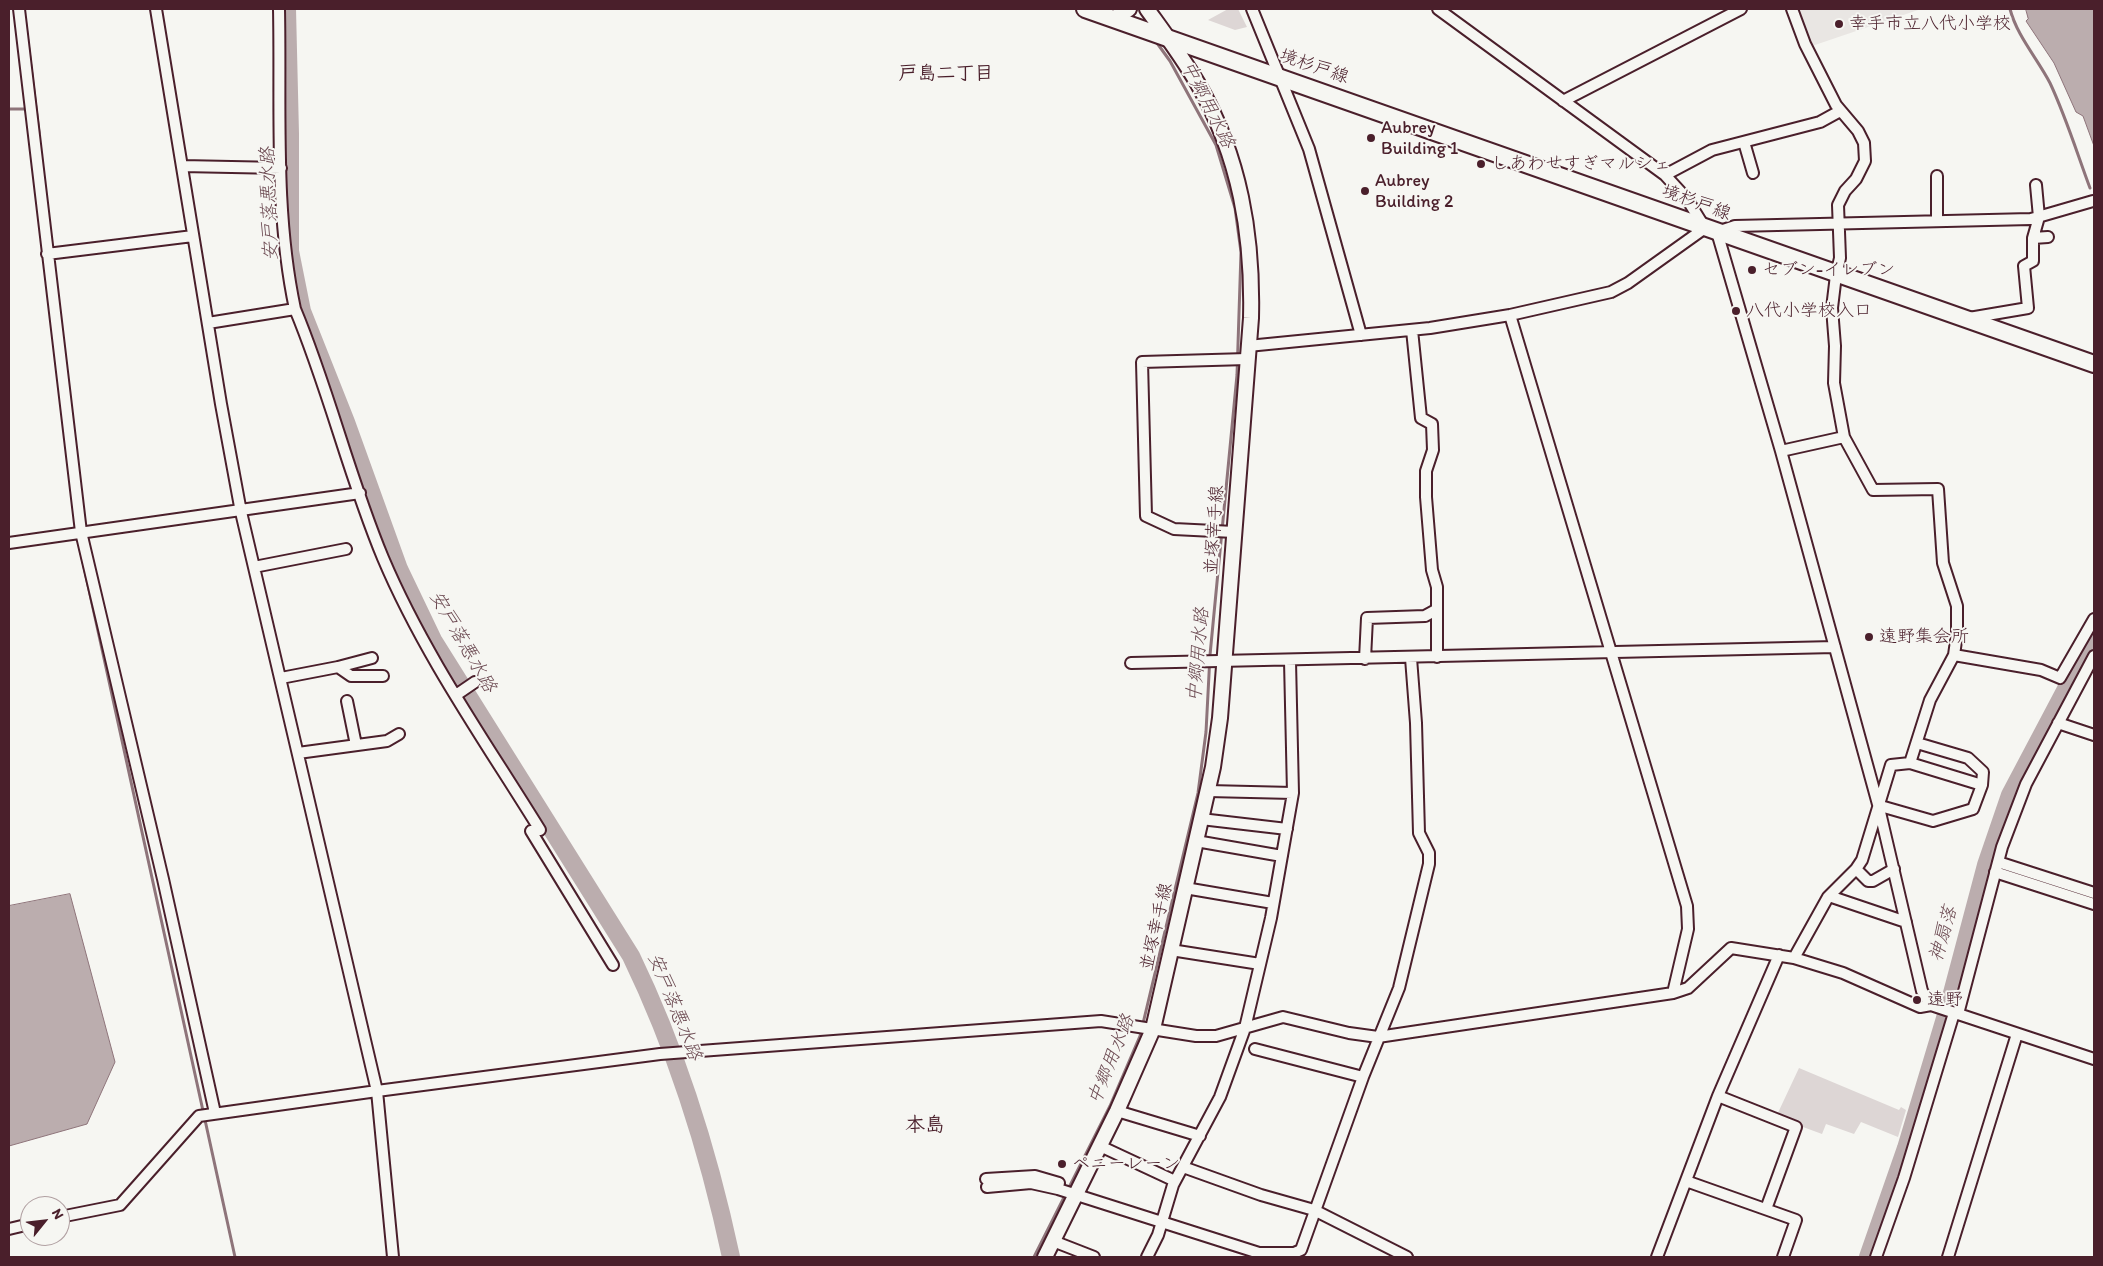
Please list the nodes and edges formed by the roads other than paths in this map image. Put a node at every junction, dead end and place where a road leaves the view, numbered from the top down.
1 (19, 9) edge
2 (156, 9) edge
3 (280, 9) edge
4 (1085, 9) edge
5 (1129, 9) edge
6 (1147, 9) edge
7 (1252, 9) edge
8 (1438, 9) edge
9 (1741, 9) edge
10 (1792, 9) edge
11 (1113, 19) junction
12 (1168, 38) junction
13 (1282, 77) junction
14 (1563, 101) junction
15 (1840, 111) junction
16 (1744, 142) junction
17 (182, 166) junction
18 (281, 168) junction
19 (1753, 173) dead end
20 (1665, 175) junction
21 (1937, 176) dead end
22 (2036, 185) dead end
23 (2094, 201) edge
24 (2039, 217) junction
25 (1937, 221) junction
26 (1840, 223) junction
27 (1711, 230) junction
28 (193, 236) junction
29 (2048, 237) dead end
30 (2034, 238) junction
31 (47, 254) junction
32 (1836, 275) junction
33 (295, 309) junction
34 (1510, 314) junction
35 (1966, 319) junction
36 (208, 323) junction
37 (1412, 330) junction
38 (1361, 335) junction
39 (1247, 353) junction
40 (2094, 364) edge
41 (1844, 437) junction
42 (1781, 451) junction
43 (360, 493) junction
44 (241, 512) junction
45 (81, 532) junction
46 (1234, 532) junction
47 (9, 543) edge
48 (346, 549) dead end
49 (254, 567) junction
50 (1436, 610) junction
51 (2094, 619) edge
52 (1835, 647) junction
53 (1611, 653) junction
54 (1954, 655) junction
55 (2094, 656) edge
56 (1437, 657) junction
57 (372, 658) dead end
58 (1411, 658) junction
59 (1365, 659) junction
60 (1290, 662) junction
61 (1131, 663) dead end
62 (1225, 663) junction
63 (338, 667) junction
64 (383, 676) dead end
65 (281, 678) junction
66 (475, 682) dead end
67 (456, 695) junction
68 (347, 701) dead end
69 (2058, 723) junction
70 (399, 734) dead end
71 (2094, 734) edge
72 (1917, 743) junction
73 (356, 745) junction
74 (298, 753) junction
75 (1910, 763) junction
76 (1982, 785) junction
77 (1208, 791) junction
78 (1293, 793) junction
79 (1879, 808) junction
80 (1201, 819) junction
81 (1287, 829) junction
82 (1196, 841) junction
83 (1282, 856) junction
84 (1996, 867) junction
85 (1856, 869) junction
86 (1894, 869) junction
87 (1186, 888) junction
88 (2094, 893) edge
89 (1829, 896) junction
90 (1273, 903) junction
91 (2094, 904) edge
92 (1906, 922) junction
93 (1171, 950) junction
94 (1779, 956) junction
95 (1794, 958) junction
96 (1260, 964) junction
97 (613, 965) dead end
98 (1673, 993) junction
99 (1930, 1005) junction
100 (1956, 1013) junction
101 (1245, 1028) junction
102 (1153, 1029) junction
103 (2017, 1034) junction
104 (1378, 1037) junction
105 (1255, 1049) dead end
106 (2094, 1059) edge
107 (1363, 1077) junction
108 (378, 1091) junction
109 (1718, 1096) junction
110 (1118, 1111) junction
111 (215, 1113) junction
112 (1200, 1136) junction
113 (1100, 1146) junction
114 (1183, 1167) junction
115 (1175, 1181) junction
116 (1686, 1181) junction
117 (986, 1183) dead end
118 (1076, 1196) junction
119 (1766, 1209) junction
120 (1314, 1210) junction
121 (70, 1215) edge
122 (1160, 1222) junction
123 (1053, 1241) junction
124 (1268, 1255) edge
125 (393, 1257) edge
126 (1045, 1257) edge
127 (1094, 1257) edge
128 (1146, 1257) edge
129 (1407, 1257) edge
130 (1657, 1257) edge
131 (1783, 1257) edge
132 (1876, 1257) edge
133 (1948, 1257) edge

1 - 31 street
2 - 17 street
3 - 18 street
4 - 11 main road, 境杉戸線
5 - 11 main road
6 - 12 main road, 並塚幸手線
7 - 13 street
8 - 14 street
9 - 14 street
10 - 15 street
11 - 12 main road, 境杉戸線
12 - 13 main road, 境杉戸線
12 - 39 main road, 並塚幸手線
13 - 27 main road, 境杉戸線
13 - 38 street
14 - 20 street
15 - 16 street
15 - 26 street
16 - 19 street
16 - 20 street
17 - 18 street
17 - 28 street
18 - 33 street
20 - 27 street
21 - 25 street
22 - 24 street
23 - 24 street
24 - 25 street
24 - 30 street
25 - 26 street
26 - 27 street
26 - 32 street
27 - 32 main road, 境杉戸線
27 - 34 street
27 - 42 street
28 - 31 street
28 - 36 street
29 - 30 street
30 - 35 street
31 - 45 street
32 - 35 main road, 境杉戸線
32 - 41 street
33 - 36 street
33 - 43 street
34 - 37 street
34 - 53 street
35 - 40 main road, 境杉戸線
36 - 44 street
37 - 38 street
37 - 50 street
38 - 39 street
39 - 46 main road, 並塚幸手線
39 - 46 street
41 - 42 street
41 - 54 street
42 - 52 street
43 - 44 street
43 - 67 street
44 - 45 street
44 - 49 street
45 - 47 street
45 - 111 street
46 - 62 main road, 並塚幸手線
48 - 49 street
49 - 65 street
50 - 56 street
50 - 59 street
51 - 54 street
52 - 53 street
52 - 79 street
53 - 56 street
53 - 98 street
54 - 72 street
55 - 69 street
56 - 58 street
57 - 63 street
58 - 59 street
58 - 104 street
59 - 60 street
60 - 62 street
60 - 78 street
61 - 62 street
62 - 77 main road, 並塚幸手線
63 - 64 street
63 - 65 street
65 - 74 street
66 - 67 street
67 - 97 street
68 - 73 street
69 - 71 street
69 - 84 street
70 - 73 street
72 - 75 street
72 - 76 street
73 - 74 street
74 - 108 street
75 - 76 street
75 - 79 street
76 - 79 street
77 - 78 street
77 - 80 main road, 並塚幸手線
78 - 81 street
79 - 85 street
79 - 86 street
80 - 81 street
80 - 82 main road, 並塚幸手線
81 - 83 street
82 - 83 street
82 - 87 main road, 並塚幸手線
83 - 90 street
84 - 88 street
84 - 91 street
84 - 100 street
85 - 86 street
85 - 89 street
86 - 92 street
87 - 90 street
87 - 93 main road, 並塚幸手線
89 - 92 street
89 - 95 street
90 - 96 street
92 - 99 street
93 - 96 street
93 - 102 main road, 並塚幸手線
94 - 95 street
94 - 98 street
94 - 109 street
95 - 99 street
96 - 101 street
98 - 104 street
99 - 100 street
100 - 103 street
100 - 132 street
101 - 102 street
101 - 104 street
101 - 112 street
102 - 108 street
102 - 110 main road, 並塚幸手線
103 - 106 street
103 - 133 street
104 - 107 street
105 - 107 street
107 - 120 street
108 - 111 street
108 - 125 street
109 - 116 street
109 - 119 street
110 - 112 street
110 - 113 main road, 並塚幸手線
111 - 121 street
112 - 114 street
113 - 115 street
113 - 118 main road, 並塚幸手線
114 - 115 street
114 - 120 street
115 - 122 street
116 - 119 street
116 - 130 street
117 - 118 street
118 - 122 street
118 - 123 main road, 並塚幸手線
119 - 131 street
120 - 124 street
120 - 129 street
122 - 124 street
122 - 128 street
123 - 126 main road, 並塚幸手線
123 - 127 street

